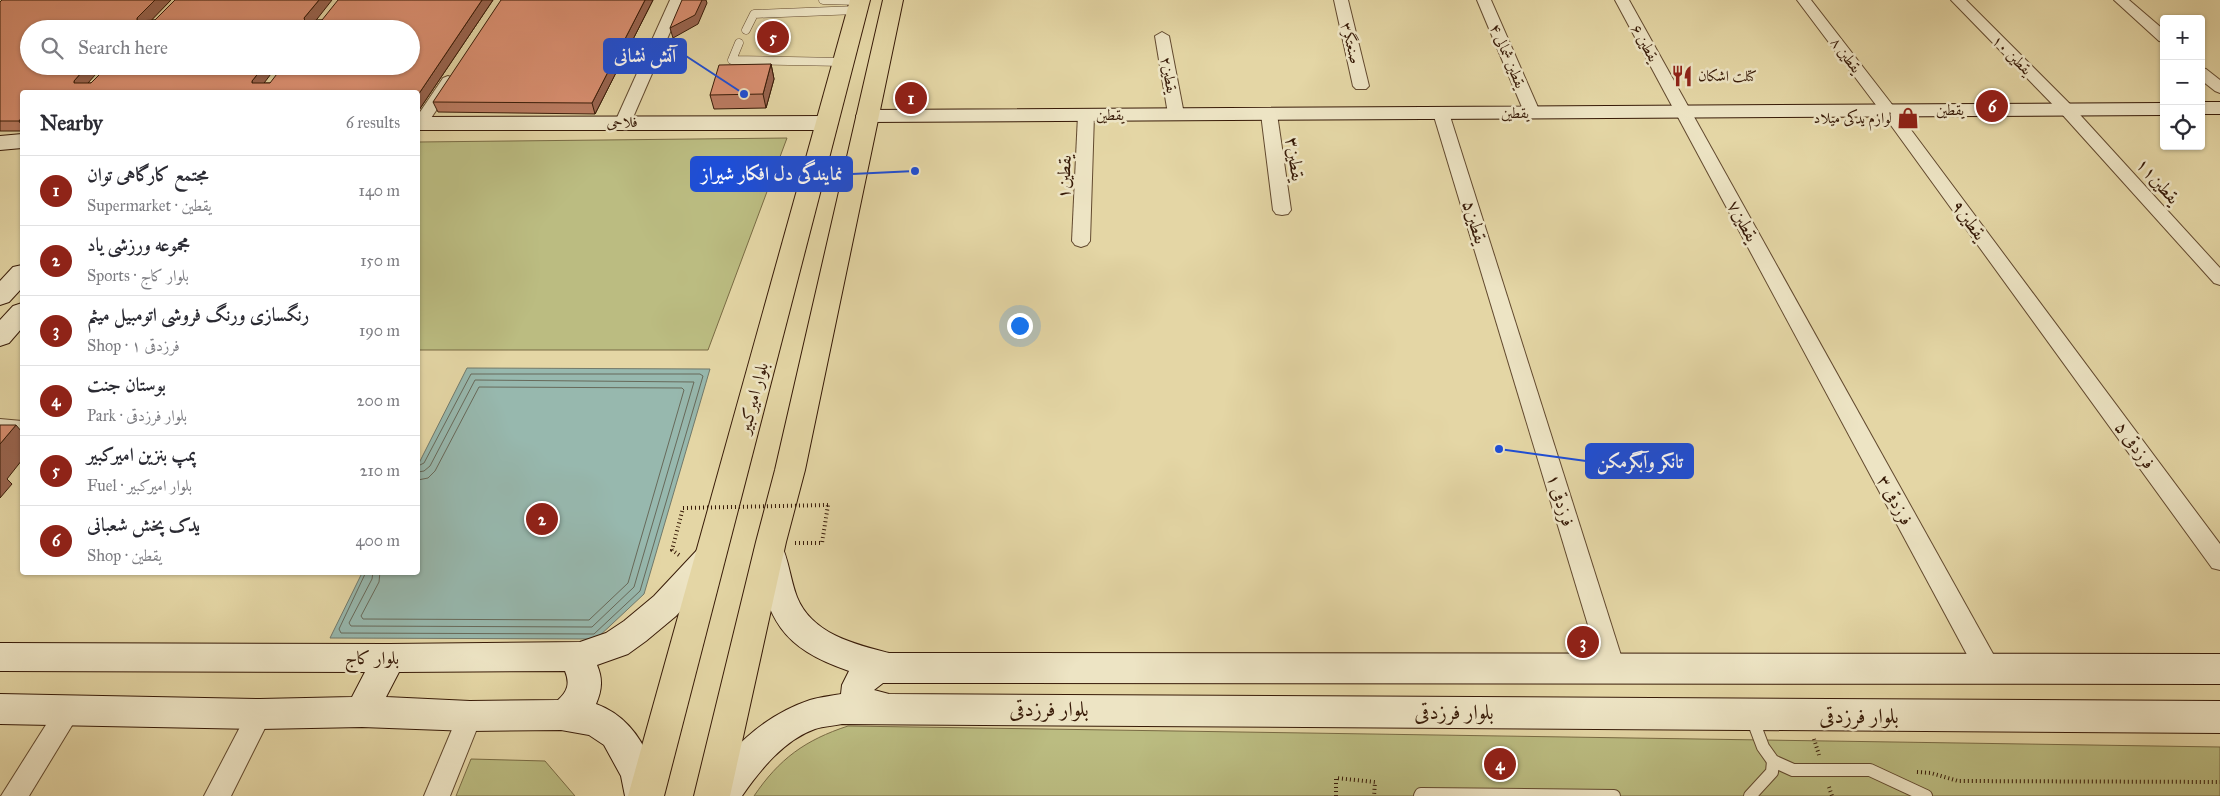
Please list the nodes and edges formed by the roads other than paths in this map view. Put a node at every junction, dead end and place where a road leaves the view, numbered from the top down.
1 (677, 0) edge
2 (823, 0) edge
3 (893, 0) edge
4 (1340, 0) edge
5 (1484, 0) edge
6 (1622, 0) edge
7 (1804, 0) edge
8 (1958, 0) edge
9 (2121, 0) edge
10 (859, 4) edge
11 (746, 30) dead end
12 (2160, 34) edge
13 (1162, 36) dead end
14 (739, 43) dead end
15 (844, 62) junction
16 (458, 66) edge
17 (2205, 75) edge
18 (1361, 86) dead end
19 (2220, 88) edge
20 (2205, 108) edge
21 (2220, 108) edge
22 (2066, 109) junction
23 (2160, 109) edge
24 (1888, 110) junction
25 (1683, 111) junction
26 (1532, 112) junction
27 (1441, 113) junction
28 (1176, 114) junction
29 (1269, 114) junction
30 (1086, 115) junction
31 (867, 116) junction
32 (420, 121) edge
33 (623, 122) junction
34 (827, 122) junction
35 (420, 124) edge
36 (1282, 210) dead end
37 (1081, 240) dead end
38 (20, 274) edge
39 (2220, 279) edge
40 (0, 296) edge
41 (2050, 330) joint
42 (1803, 331) joint
43 (1509, 332) joint
44 (0, 427) edge
45 (20, 428) edge
46 (769, 551) junction
47 (709, 558) junction
48 (2220, 561) edge
49 (574, 656) junction
50 (0, 657) edge
51 (389, 658) junction
52 (889, 668) junction
53 (1613, 668) junction
54 (1988, 669) junction
55 (2220, 669) edge
56 (70, 708) junction
57 (885, 708) junction
58 (0, 709) edge
59 (362, 712) junction
60 (260, 714) junction
61 (561, 715) junction
62 (1751, 715) junction
63 (470, 716) junction
64 (2220, 717) edge
65 (1773, 761) junction
66 (14, 796) edge
67 (217, 796) edge
68 (437, 796) edge
69 (644, 796) edge
70 (712, 796) edge
71 (721, 796) edge
72 (1420, 796) edge
73 (1614, 796) edge
74 (1750, 796) edge
75 (1924, 796) edge

1 - 33 street
2 - 10 lane
3 - 31 main road
4 - 18 street, صنعتگر۳
5 - 26 street, یقطین شمالی ۴
6 - 25 street, یقطین ۶
7 - 24 street, یقطین ۸
8 - 22 street, یقطین ۱۰
9 - 12 street
10 - 11 lane
10 - 15 main road, بلوار امیرکبیر
13 - 28 street, یقطین۲
14 - 15 lane
15 - 34 main road, بلوار امیرکبیر
16 - 32 street
17 - 19 street
20 - 21 street
22 - 23 street, یقطین
22 - 24 street, یقطین
22 - 39 street, یقطین۱۱
24 - 25 street, یقطین
24 - 41 street, یقطین۹
25 - 26 street, یقطین
25 - 42 street, یقطین۷
26 - 27 street, یقطین
27 - 29 street, یقطین
27 - 43 street, یقطین۵
28 - 29 street, یقطین
28 - 30 street, یقطین
29 - 36 street, یقطین۳
30 - 31 street, یقطین
30 - 37 street, یقطین۱
31 - 46 main road
33 - 34 street, فلاحی
33 - 35 street, فلاحی
34 - 47 main road, بلوار امیرکبیر
38 - 40 street
41 - 48 street, فرزدقی ۵
42 - 54 street, فرزدقی ۳
43 - 53 street, فرزدقی ۱
44 - 45 street
46 - 52 street
46 - 70 main road
47 - 49 street, بلوار کاج
47 - 69 main road, بلوار امیرکبیر
49 - 51 street, بلوار کاج
49 - 61 street
50 - 51 street, بلوار کاج
51 - 59 street
52 - 53 street
52 - 57 street
53 - 54 street
54 - 55 street
56 - 58 street
56 - 60 street
56 - 66 street
57 - 62 street, بلوار فرزدقی
57 - 71 street, بلوار فرزدقی
59 - 60 street
59 - 63 street
60 - 67 street
61 - 63 street
61 - 69 street
62 - 64 street, بلوار فرزدقی
62 - 65 lane
63 - 68 street
65 - 74 lane
65 - 75 lane
72 - 73 lane

